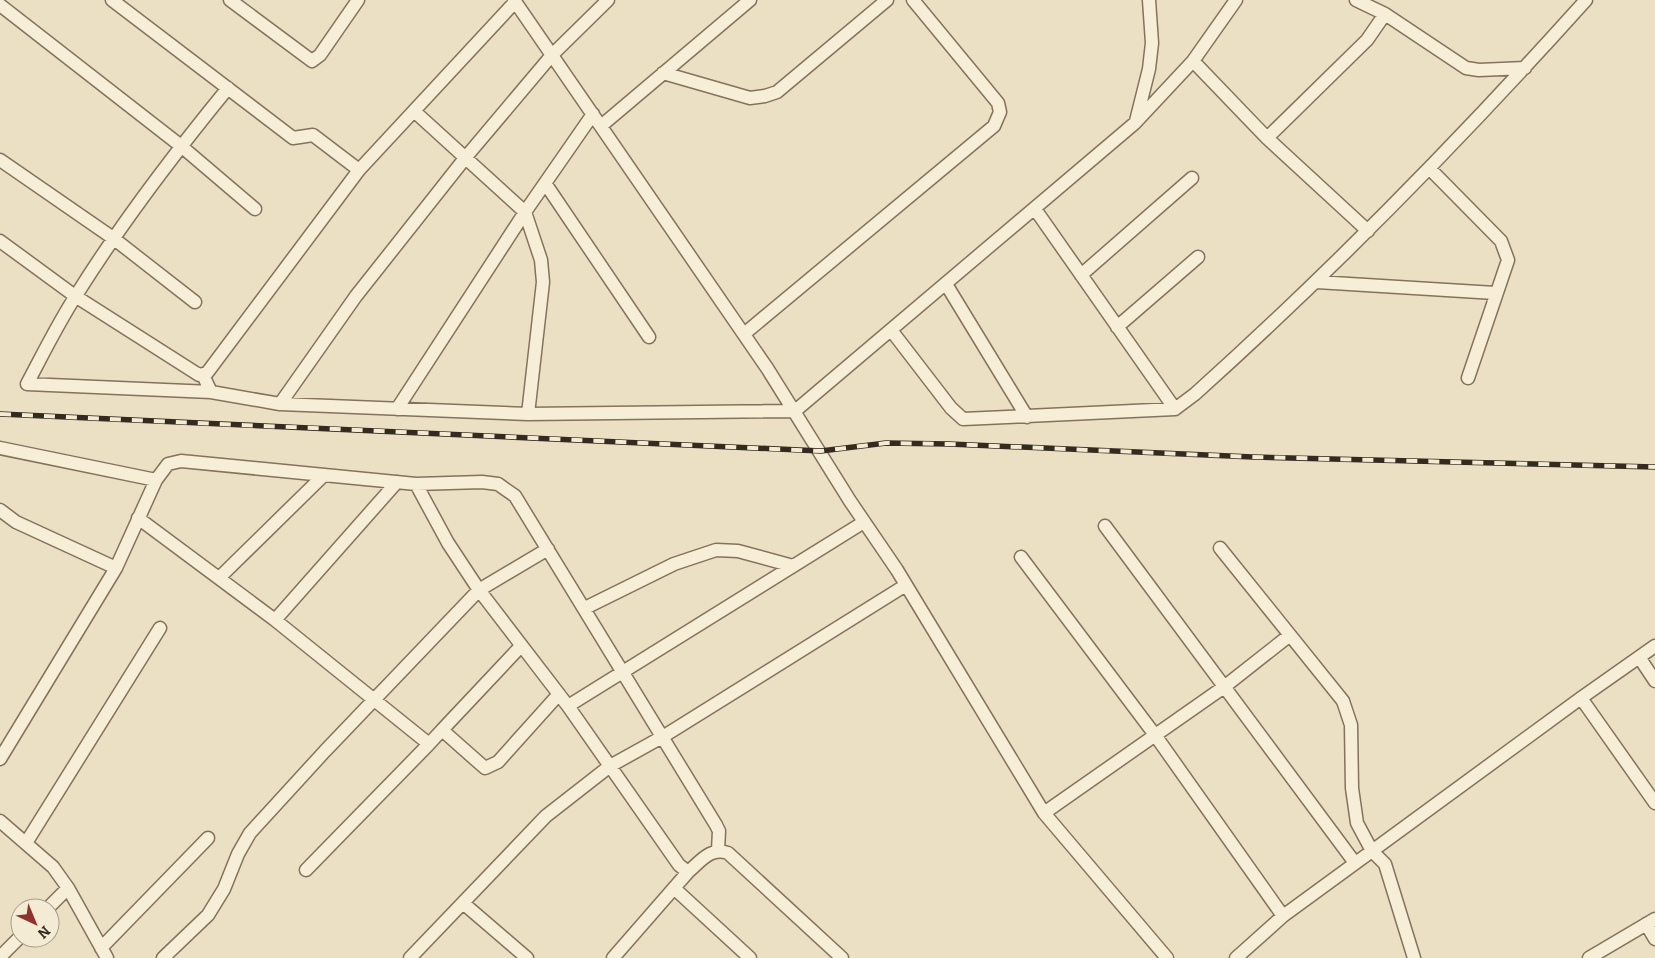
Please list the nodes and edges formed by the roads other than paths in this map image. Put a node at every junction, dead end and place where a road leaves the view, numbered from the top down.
1 (112, 0) edge
2 (230, 0) edge
3 (358, 0) edge
4 (608, 0) edge
5 (750, 0) edge
6 (887, 0) edge
7 (913, 0) edge
8 (1149, 0) edge
9 (1236, 0) edge
10 (1356, 0) edge
11 (1586, 0) edge
12 (515, 1) edge
13 (1375, 4) edge
14 (0, 7) edge
15 (1385, 14) junction
16 (552, 55) junction
17 (1193, 61) junction
18 (1525, 68) junction
19 (663, 73) junction
20 (228, 88) junction
21 (414, 111) junction
22 (593, 114) junction
23 (1135, 123) junction
24 (601, 126) junction
25 (1267, 138) junction
26 (181, 146) junction
27 (466, 157) junction
28 (0, 160) edge
29 (1429, 168) junction
30 (359, 170) junction
31 (1192, 178) dead end
32 (545, 183) junction
33 (1035, 208) junction
34 (255, 209) dead end
35 (525, 212) junction
36 (1368, 231) junction
37 (113, 238) junction
38 (0, 241) edge
39 (1198, 258) dead end
40 (1081, 275) junction
41 (1317, 282) junction
42 (946, 284) junction
43 (1495, 293) junction
44 (75, 296) junction
45 (195, 302) dead end
46 (1117, 327) junction
47 (891, 330) junction
48 (744, 334) junction
49 (649, 337) dead end
50 (203, 375) junction
51 (1468, 378) dead end
52 (211, 392) junction
53 (280, 404) junction
54 (397, 409) junction
55 (1175, 409) junction
56 (795, 411) junction
57 (528, 414) junction
58 (1026, 417) junction
59 (0, 448) edge
60 (324, 475) junction
61 (156, 480) junction
62 (397, 482) junction
63 (416, 484) junction
64 (0, 510) edge
65 (138, 518) junction
66 (864, 522) junction
67 (1105, 526) dead end
68 (1220, 548) dead end
69 (548, 549) junction
70 (1021, 557) dead end
71 (793, 566) junction
72 (116, 568) junction
73 (219, 578) junction
74 (906, 585) junction
75 (479, 590) junction
76 (585, 608) junction
77 (275, 620) junction
78 (160, 628) dead end
79 (1290, 635) junction
80 (521, 646) junction
81 (1655, 646) edge
82 (1639, 657) junction
83 (623, 670) junction
84 (1655, 681) edge
85 (1224, 686) junction
86 (559, 694) junction
87 (1580, 698) junction
88 (375, 700) junction
89 (568, 706) junction
90 (442, 730) junction
91 (1155, 735) junction
92 (664, 736) junction
93 (429, 744) junction
94 (0, 759) edge
95 (610, 766) junction
96 (1655, 803) edge
97 (1044, 813) junction
98 (0, 820) edge
99 (208, 838) dead end
100 (26, 843) junction
101 (718, 850) junction
102 (1372, 851) junction
103 (1355, 863) junction
104 (306, 870) dead end
105 (688, 872) junction
106 (68, 888) junction
107 (675, 889) junction
108 (58, 898) edge
109 (463, 903) junction
110 (1283, 916) junction
111 (1651, 922) edge
112 (1655, 939) edge
113 (10, 947) edge
114 (104, 953) edge
115 (0, 957) edge
116 (163, 958) edge
117 (410, 958) edge
118 (527, 958) edge
119 (613, 958) edge
120 (750, 958) edge
121 (842, 958) edge
122 (1168, 958) edge
123 (1236, 958) edge
124 (1414, 958) edge
125 (1589, 958) edge

1 - 20 street
2 - 3 street
4 - 16 street
5 - 19 street
6 - 19 street
7 - 48 street
8 - 23 street
9 - 17 street
10 - 13 street
11 - 18 street
12 - 16 street
12 - 21 street
13 - 15 street
14 - 26 street
15 - 18 street
15 - 25 street
16 - 22 street
16 - 27 street
17 - 23 street
17 - 25 street
18 - 29 street
19 - 24 street
20 - 26 street
20 - 30 street
21 - 27 street
21 - 30 street
22 - 24 street
22 - 32 street
23 - 33 street
24 - 48 street
25 - 36 street
26 - 34 street
26 - 37 street
27 - 35 street
27 - 53 street
28 - 37 street
29 - 36 street
29 - 43 street
30 - 50 street
31 - 40 street
32 - 35 street
32 - 49 street
33 - 40 street
33 - 42 street
35 - 54 street
35 - 57 street
36 - 41 street
37 - 44 street
37 - 45 street
38 - 44 street
39 - 46 street
40 - 46 street
41 - 43 street
41 - 55 street
42 - 47 street
42 - 58 street
43 - 51 street
44 - 50 street
44 - 52 street
46 - 55 street
47 - 56 street
47 - 58 street
48 - 56 street
50 - 52 street
52 - 53 street
53 - 54 street
54 - 57 street
55 - 58 street
56 - 57 street
56 - 66 street
59 - 61 street
60 - 61 street
60 - 62 street
60 - 73 street
61 - 65 street
62 - 63 street
62 - 77 street
63 - 69 street
63 - 75 street
64 - 72 street
65 - 72 street
65 - 73 street
66 - 71 street
66 - 74 street
67 - 85 street
68 - 79 street
69 - 75 street
69 - 76 street
70 - 91 street
71 - 76 street
71 - 83 street
72 - 94 street
73 - 77 street
74 - 92 street
74 - 97 street
75 - 80 street
75 - 88 street
76 - 83 street
77 - 88 street
78 - 100 street
79 - 85 street
79 - 102 street
80 - 86 street
80 - 90 street
81 - 82 street
82 - 84 street
82 - 87 street
83 - 89 street
83 - 92 street
85 - 91 street
85 - 103 street
86 - 89 street
86 - 90 street
87 - 96 street
87 - 102 street
88 - 93 street
88 - 116 street
89 - 95 street
90 - 93 street
91 - 97 street
91 - 110 street
92 - 95 street
92 - 101 street
93 - 104 street
95 - 105 street
95 - 109 street
97 - 122 street
98 - 100 street
99 - 114 street
100 - 106 street
101 - 105 street
101 - 121 street
102 - 103 street
102 - 124 street
103 - 110 street
105 - 107 street
106 - 108 street
106 - 114 street
107 - 119 street
107 - 120 street
109 - 117 street
109 - 118 street
110 - 123 street
111 - 112 street
111 - 125 street
113 - 115 street

